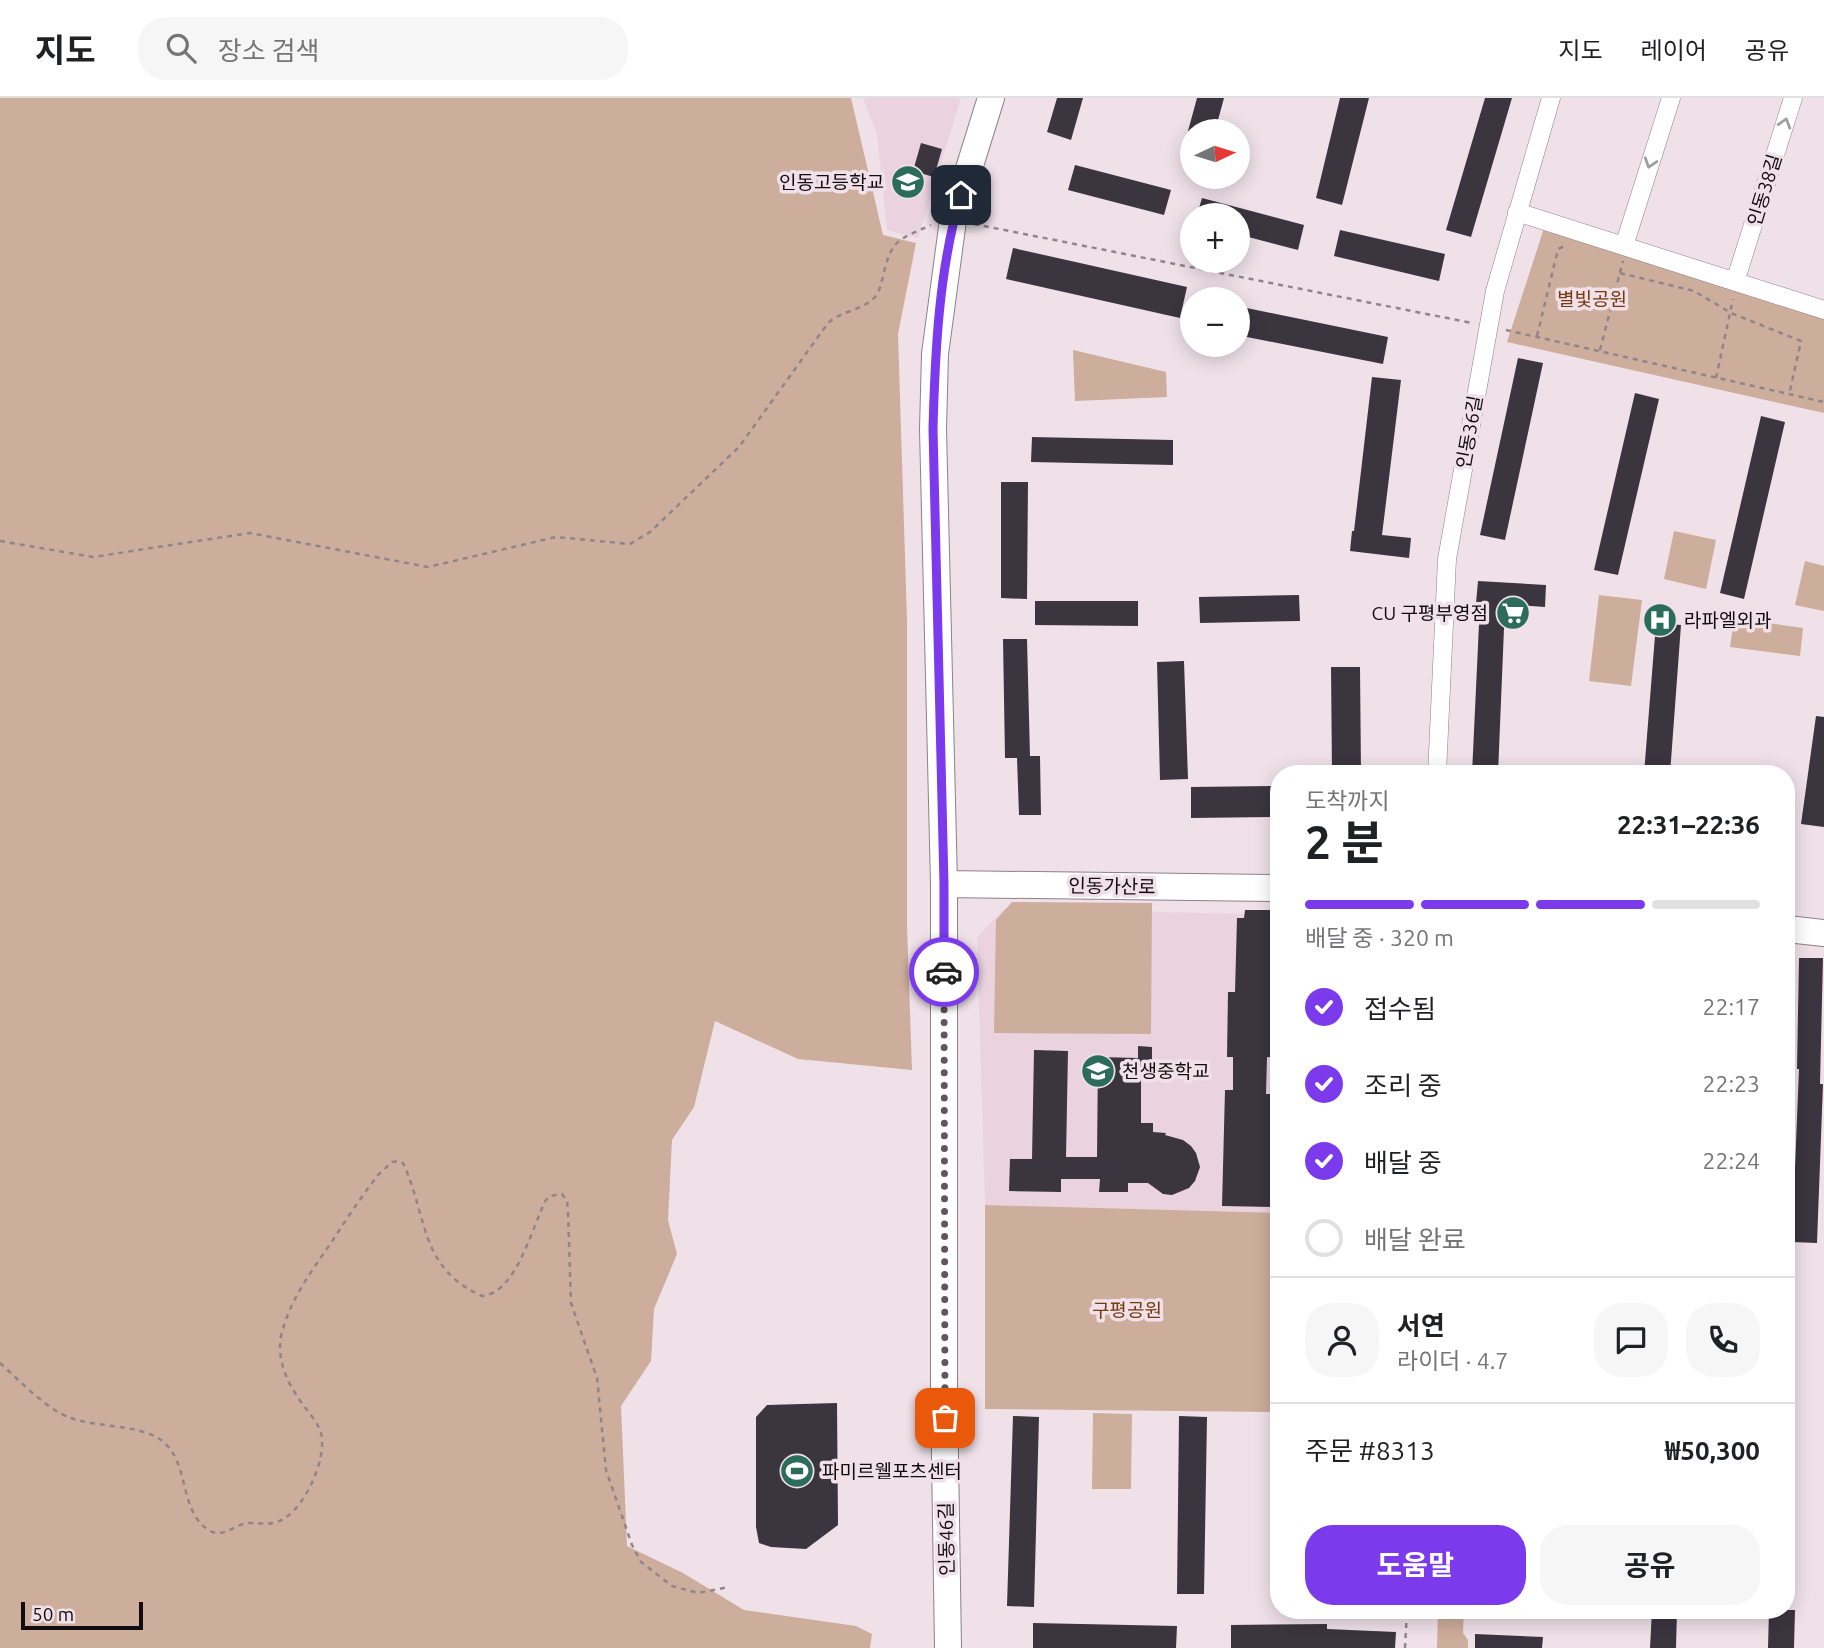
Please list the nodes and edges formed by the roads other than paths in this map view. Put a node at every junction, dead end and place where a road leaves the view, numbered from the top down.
1 (991, 98) edge
2 (1551, 98) edge
3 (1671, 98) edge
4 (1793, 98) edge
5 (1517, 212) junction
6 (1624, 251) junction
7 (1735, 282) junction
8 (1824, 310) edge
9 (1437, 765) edge
10 (944, 884) junction
11 (1270, 887) edge
12 (1795, 930) edge
13 (1824, 933) edge
14 (947, 1648) edge

1 - 10 street
2 - 5 street, 인동36길
3 -> 6 street
7 -> 4 street, 인동38길
5 - 6 street
5 - 9 street, 인동36길
6 - 7 street
7 - 8 street
10 - 11 street, 인동가산로
10 - 14 street, 인동46길
12 - 13 street

